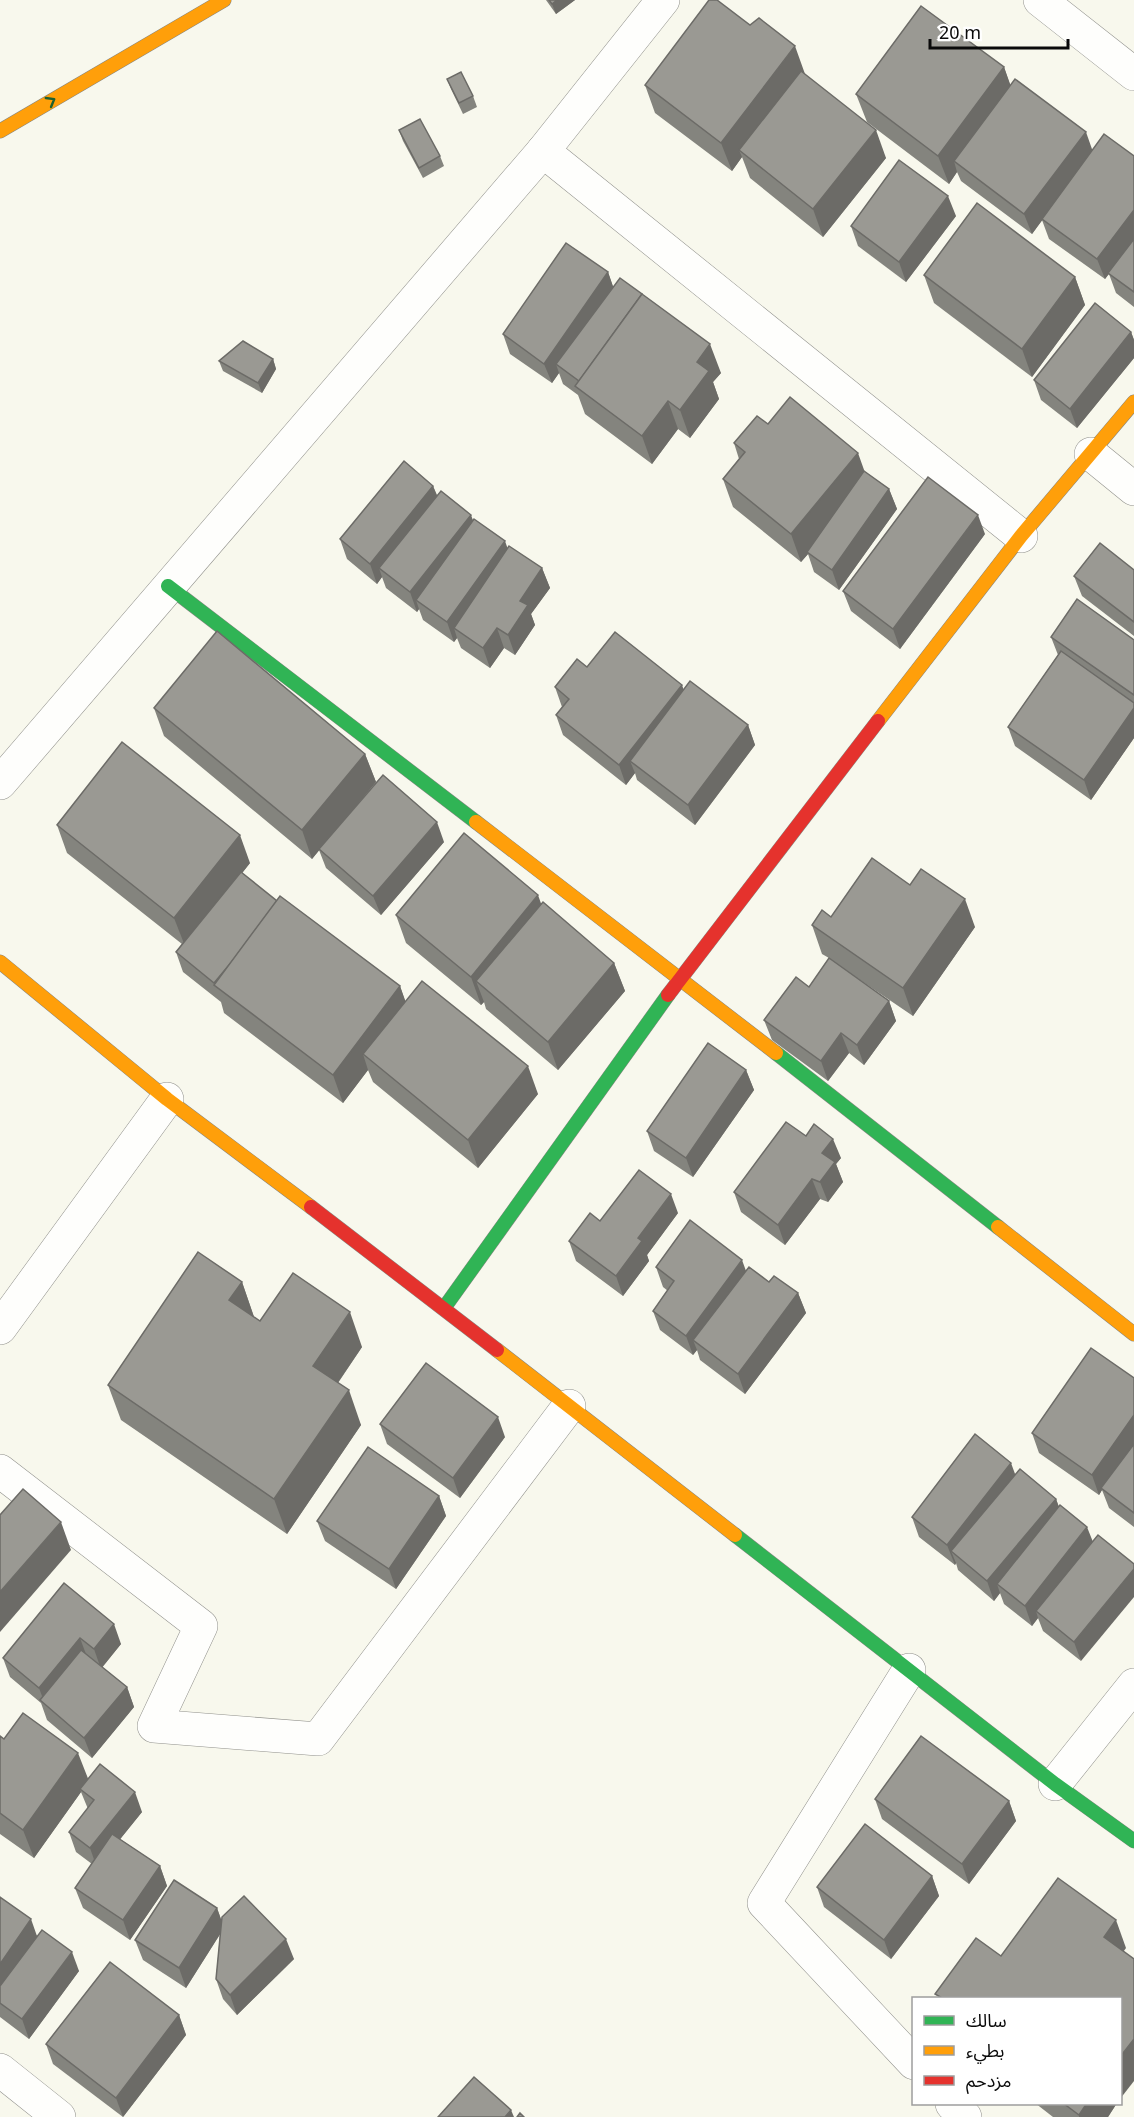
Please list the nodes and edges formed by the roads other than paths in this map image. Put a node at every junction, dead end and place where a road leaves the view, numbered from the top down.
1 (224, 0) edge
2 (663, 0) edge
3 (1040, 0) edge
4 (1134, 74) edge
5 (0, 131) edge
6 (543, 151) junction
7 (1134, 402) edge
8 (1090, 454) junction
9 (1134, 489) edge
10 (1021, 536) junction
11 (168, 586) junction
12 (0, 783) edge
13 (0, 962) edge
14 (680, 978) junction
15 (167, 1099) junction
16 (444, 1308) junction
17 (0, 1328) edge
18 (1134, 1334) edge
19 (569, 1406) junction
20 (0, 1471) edge
21 (909, 1670) junction
22 (1134, 1685) edge
23 (1055, 1784) junction
24 (1134, 1841) edge
25 (912, 2061) edge
26 (0, 2070) edge
27 (954, 2105) edge
28 (59, 2117) edge
29 (965, 2117) edge

5 -> 1 street
2 - 6 street
3 - 4 street
6 - 10 street
6 - 11 street
7 - 8 street
8 - 9 street
8 - 10 street
10 - 14 street
11 - 12 street
11 - 14 street
13 - 15 street
14 - 16 street
14 - 18 street
15 - 16 street
15 - 17 street
16 - 19 street
19 - 20 street
19 - 21 street
21 - 23 street
21 - 25 street
22 - 23 street
23 - 24 street
26 - 28 street
27 - 29 street

